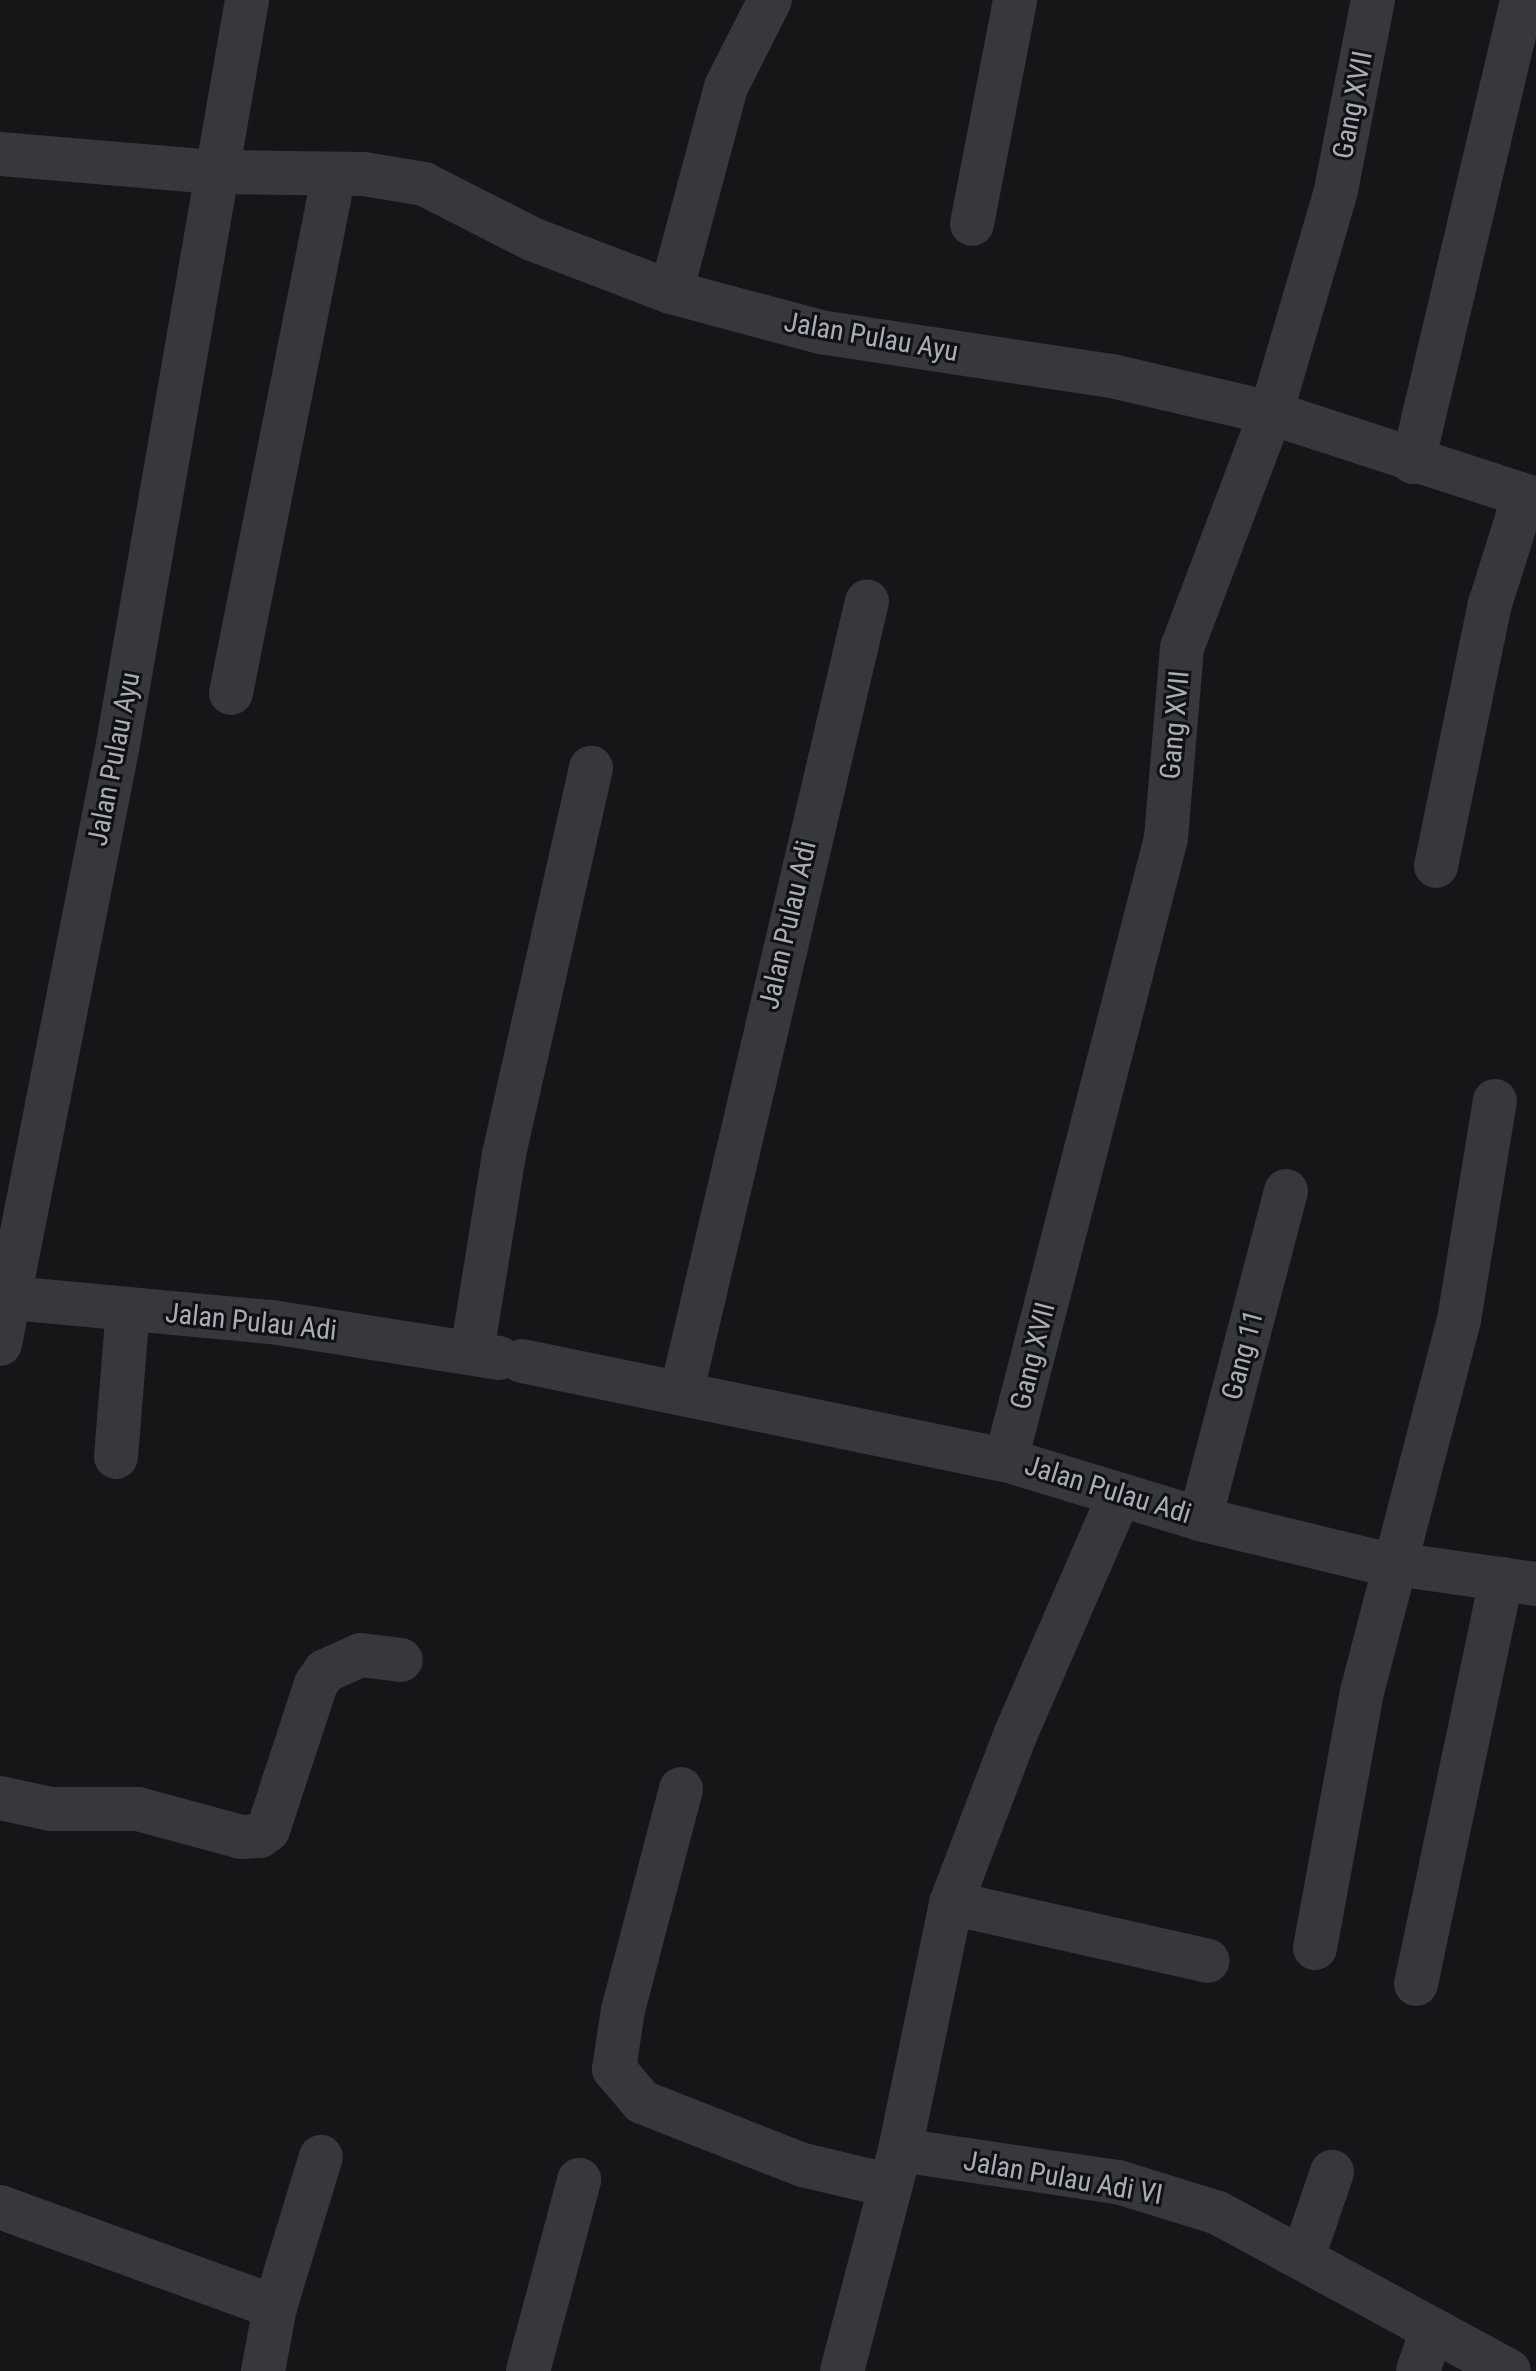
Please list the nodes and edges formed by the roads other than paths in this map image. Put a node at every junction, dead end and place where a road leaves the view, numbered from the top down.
1 (247, 0) edge
2 (770, 0) edge
3 (1015, 0) edge
4 (1373, 0) edge
5 (1522, 0) edge
6 (0, 154) edge
7 (214, 172) junction
8 (334, 174) junction
9 (972, 224) dead end
10 (671, 292) junction
11 (1271, 413) junction
12 (1413, 462) junction
13 (1530, 498) edge
14 (867, 601) dead end
15 (231, 693) dead end
16 (591, 768) dead end
17 (1436, 866) dead end
18 (1495, 1101) dead end
19 (1286, 1191) dead end
20 (5, 1298) edge
21 (128, 1309) junction
22 (0, 1344) edge
23 (498, 1357) junction
24 (682, 1390) junction
25 (116, 1457) dead end
26 (1006, 1460) junction
27 (1119, 1496) junction
28 (1200, 1519) junction
29 (1397, 1564) junction
30 (1519, 1582) edge
31 (401, 1660) dead end
32 (681, 1789) dead end
33 (0, 1798) edge
34 (951, 1903) junction
35 (1315, 1948) dead end
36 (1208, 1961) dead end
37 (1416, 1984) dead end
38 (321, 2157) dead end
39 (893, 2168) junction
40 (1332, 2172) dead end
41 (579, 2180) dead end
42 (0, 2207) edge
43 (1303, 2257) junction
44 (275, 2307) junction
45 (1432, 2330) junction
46 (263, 2371) edge
47 (528, 2371) edge
48 (842, 2371) edge
49 (1418, 2371) edge
50 (1509, 2371) edge

1 - 7 street
2 - 10 street
3 - 9 street
4 - 11 street, Gang XVII
5 - 12 street
6 - 7 street, Jalan Pulau Ayu
7 - 8 street, Jalan Pulau Ayu
7 - 20 street, Jalan Pulau Ayu
8 - 10 street, Jalan Pulau Ayu
8 - 15 street
10 - 11 street, Jalan Pulau Ayu
11 - 12 street, Jalan Pulau Ayu
11 - 26 street, Gang XVII
12 - 13 street, Jalan Pulau Ayu
13 - 17 street
14 - 24 street, Jalan Pulau Adi
16 - 23 street
18 - 29 street
19 - 28 street, Gang 11
20 - 21 street, Jalan Pulau Adi
20 - 22 street, Jalan Pulau Ayu
21 - 23 street, Jalan Pulau Adi
21 - 25 street
23 - 24 street, Jalan Pulau Adi
24 - 26 street, Jalan Pulau Adi
26 - 27 street, Jalan Pulau Adi
27 - 28 street, Jalan Pulau Adi
27 - 34 street
28 - 29 street, Jalan Pulau Adi
29 - 30 street, Jalan Pulau Adi
29 - 35 street
30 - 37 street
31 - 33 street
32 - 39 street, Jalan Pulau Adi VI
34 - 36 street
34 - 39 street
38 - 44 street
39 - 43 street, Jalan Pulau Adi VI
39 - 48 street
40 - 43 street
41 - 47 street
42 - 44 street
43 - 45 street, Jalan Pulau Adi VI
44 - 46 street
45 - 49 street
45 - 50 street, Jalan Pulau Adi VI

